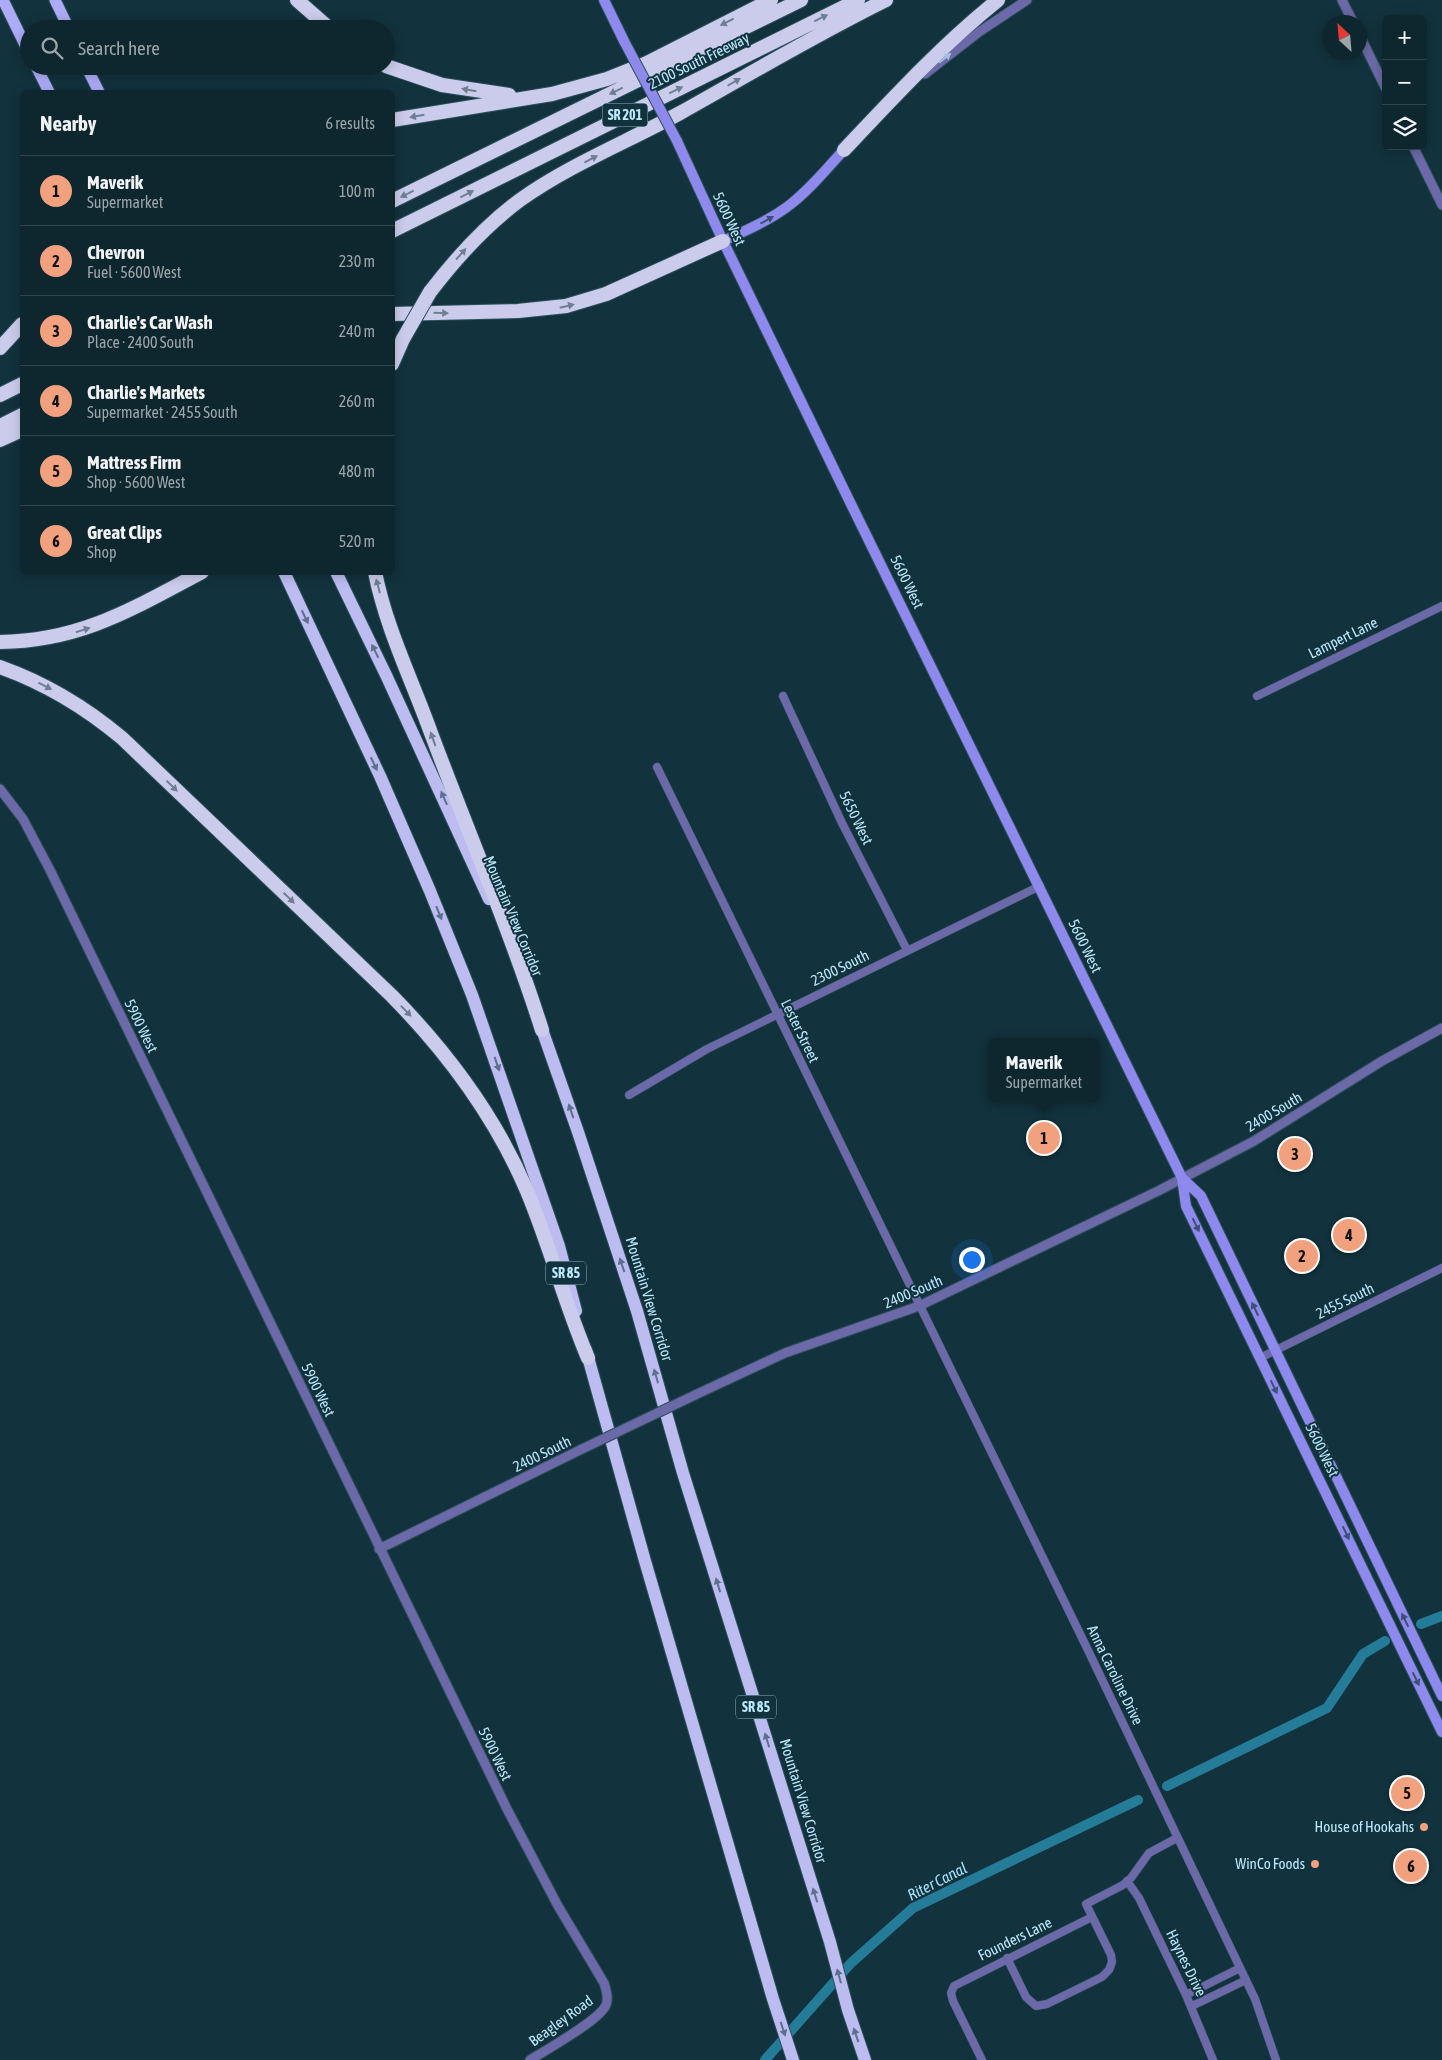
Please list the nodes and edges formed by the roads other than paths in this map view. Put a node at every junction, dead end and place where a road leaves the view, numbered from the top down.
1 (3, 0) edge
2 (55, 0) edge
3 (297, 0) edge
4 (604, 0) edge
5 (771, 0) edge
6 (801, 0) edge
7 (858, 0) edge
8 (886, 0) edge
9 (998, 0) edge
10 (1027, 0) edge
11 (1342, 0) edge
12 (1350, 15) edge
13 (65, 20) edge
14 (320, 20) edge
15 (20, 34) edge
16 (1367, 51) edge
17 (395, 69) edge
18 (40, 75) edge
19 (90, 75) edge
20 (1382, 82) edge
21 (48, 90) edge
22 (98, 90) edge
23 (534, 95) junction
24 (395, 119) edge
25 (844, 150) junction
26 (1415, 150) edge
27 (395, 200) edge
28 (1442, 205) edge
29 (395, 231) edge
30 (723, 241) junction
31 (395, 314) edge
32 (20, 326) edge
33 (0, 348) edge
34 (395, 357) edge
35 (20, 385) edge
36 (0, 395) edge
37 (20, 416) edge
38 (0, 426) edge
39 (20, 431) edge
40 (0, 440) edge
41 (196, 575) edge
42 (285, 575) edge
43 (337, 575) edge
44 (376, 575) edge
45 (1442, 606) edge
46 (0, 642) edge
47 (0, 667) edge
48 (783, 696) dead end
49 (1257, 696) dead end
50 (657, 767) dead end
51 (0, 789) edge
52 (1040, 886) junction
53 (908, 950) junction
54 (777, 1014) junction
55 (1442, 1028) edge
56 (542, 1030) junction
57 (629, 1095) dead end
58 (1182, 1178) junction
59 (1442, 1268) edge
60 (919, 1306) junction
61 (1275, 1350) junction
62 (588, 1358) junction
63 (1260, 1358) junction
64 (379, 1549) junction
65 (1442, 1696) edge
66 (1442, 1732) edge
67 (1177, 1838) junction
68 (1128, 1882) junction
69 (1092, 1917) junction
70 (1007, 1958) junction
71 (1240, 1968) junction
72 (1246, 1980) junction
73 (1186, 1995) junction
74 (607, 2004) joint
75 (1192, 2006) junction
76 (530, 2060) edge
77 (794, 2060) edge
78 (865, 2060) edge
79 (982, 2060) edge
80 (1213, 2060) edge
81 (1276, 2060) edge

1 - 15 main road
2 - 13 main road
3 - 14 highway
4 - 30 main road, 5600 West, bridge
5 -> 23 highway
6 -> 27 highway, 2100 South Freeway / SR 201
29 -> 7 highway, 2100 South Freeway / SR 201
34 -> 8 highway, bridge
9 - 25 highway
25 -> 10 street
11 - 12 street
16 - 20 street
23 -> 17 highway
18 - 21 main road
19 - 22 main road
23 -> 24 highway
30 -> 25 main road
26 - 28 street
31 -> 30 highway
30 - 52 main road, 5600 West
32 - 33 highway
35 - 36 highway
37 - 38 highway
39 - 40 highway
46 -> 41 highway
42 -> 62 highway, SR 85
56 -> 43 highway, Mountain View Corridor / SR 85
56 -> 44 highway
45 - 49 street, Lampert Lane
47 -> 62 highway
48 - 53 street, 5650 West
50 - 54 street, Lester Street
51 - 64 street, 5900 West
52 - 53 street, 2300 South
52 - 58 main road, 5600 West
53 - 54 street, 2300 South
54 - 57 street, 2300 South
54 - 60 street, Lester Street
55 - 58 street, 2400 South
78 -> 56 highway, Mountain View Corridor / SR 85
58 - 60 street, 2400 South
61 -> 58 main road, 5600 West
58 -> 63 main road, 5600 West
59 - 61 street, 2455 South
60 - 64 street, 2400 South, bridge
60 - 67 street, Anna Caroline Drive
61 - 63 street, 2455 South
65 -> 61 main road, 5600 West
62 -> 77 highway, SR 85
63 -> 66 main road, 5600 West
64 - 74 street, 5900 West
67 - 68 street
67 - 71 street, Anna Caroline Drive
68 - 69 street
68 - 73 street, Haynes Drive
69 - 70 street, Founders Lane
69 - 70 street
70 - 79 street, Founders Lane
71 - 72 street, Anna Caroline Drive
71 - 73 street
72 - 75 street
72 - 81 street, Anna Caroline Drive
73 - 75 street, Haynes Drive
74 - 76 street, Beagley Road
75 - 80 street, Haynes Drive

